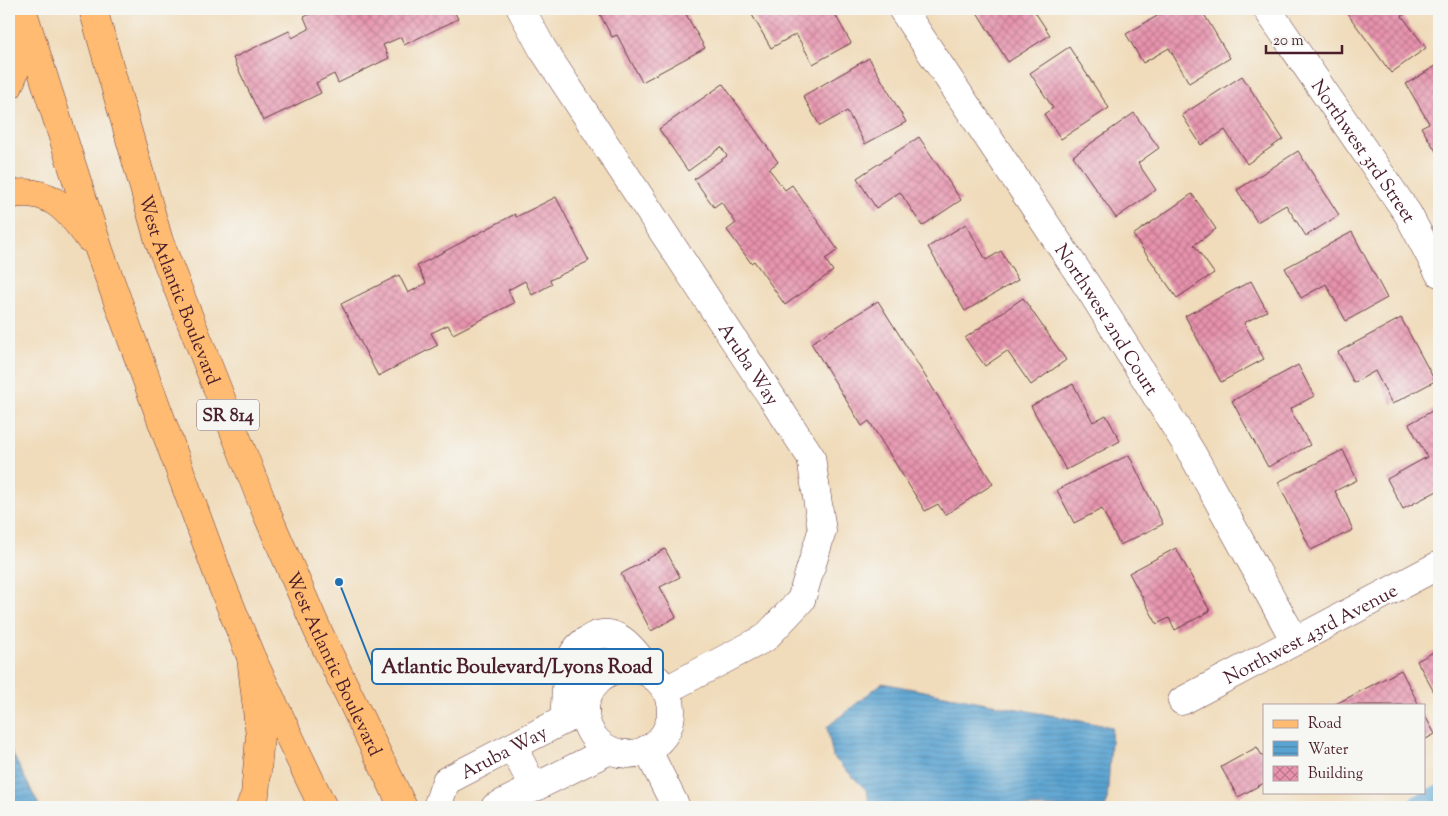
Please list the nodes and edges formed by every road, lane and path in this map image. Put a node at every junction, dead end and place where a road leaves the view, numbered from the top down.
1 (17, 9) edge
2 (22, 9) edge
3 (93, 9) edge
4 (521, 9) edge
5 (902, 9) edge
6 (1267, 9) edge
7 (9, 86) edge
8 (9, 195) edge
9 (99, 250) junction
10 (1439, 273) edge
11 (1439, 565) edge
12 (1295, 641) junction
13 (251, 657) junction
14 (659, 683) junction
15 (1182, 702) dead end
16 (574, 714) junction
17 (513, 746) junction
18 (647, 749) junction
19 (610, 750) junction
20 (534, 788) junction
21 (250, 807) edge
22 (323, 807) edge
23 (403, 807) edge
24 (437, 807) edge
25 (495, 807) edge
26 (676, 807) edge

1 - 7 main road
2 - 9 main road
3 - 23 main road, West Atlantic Boulevard / SR 814
4 - 14 street, Aruba Way
5 - 12 street, Northwest 2nd Court
6 - 10 street, Northwest 3rd Street
8 - 9 main road
9 - 13 main road
11 - 12 street, Northwest 43rd Avenue
12 - 15 street, Northwest 43rd Avenue
13 - 21 main road
13 - 22 main road
14 - 16 street
14 - 16 street
14 - 18 street
16 - 17 street, Aruba Way
16 - 19 street
17 - 20 street
17 - 24 street, Aruba Way
18 - 19 street
18 - 26 street
19 - 20 street
20 - 25 street

